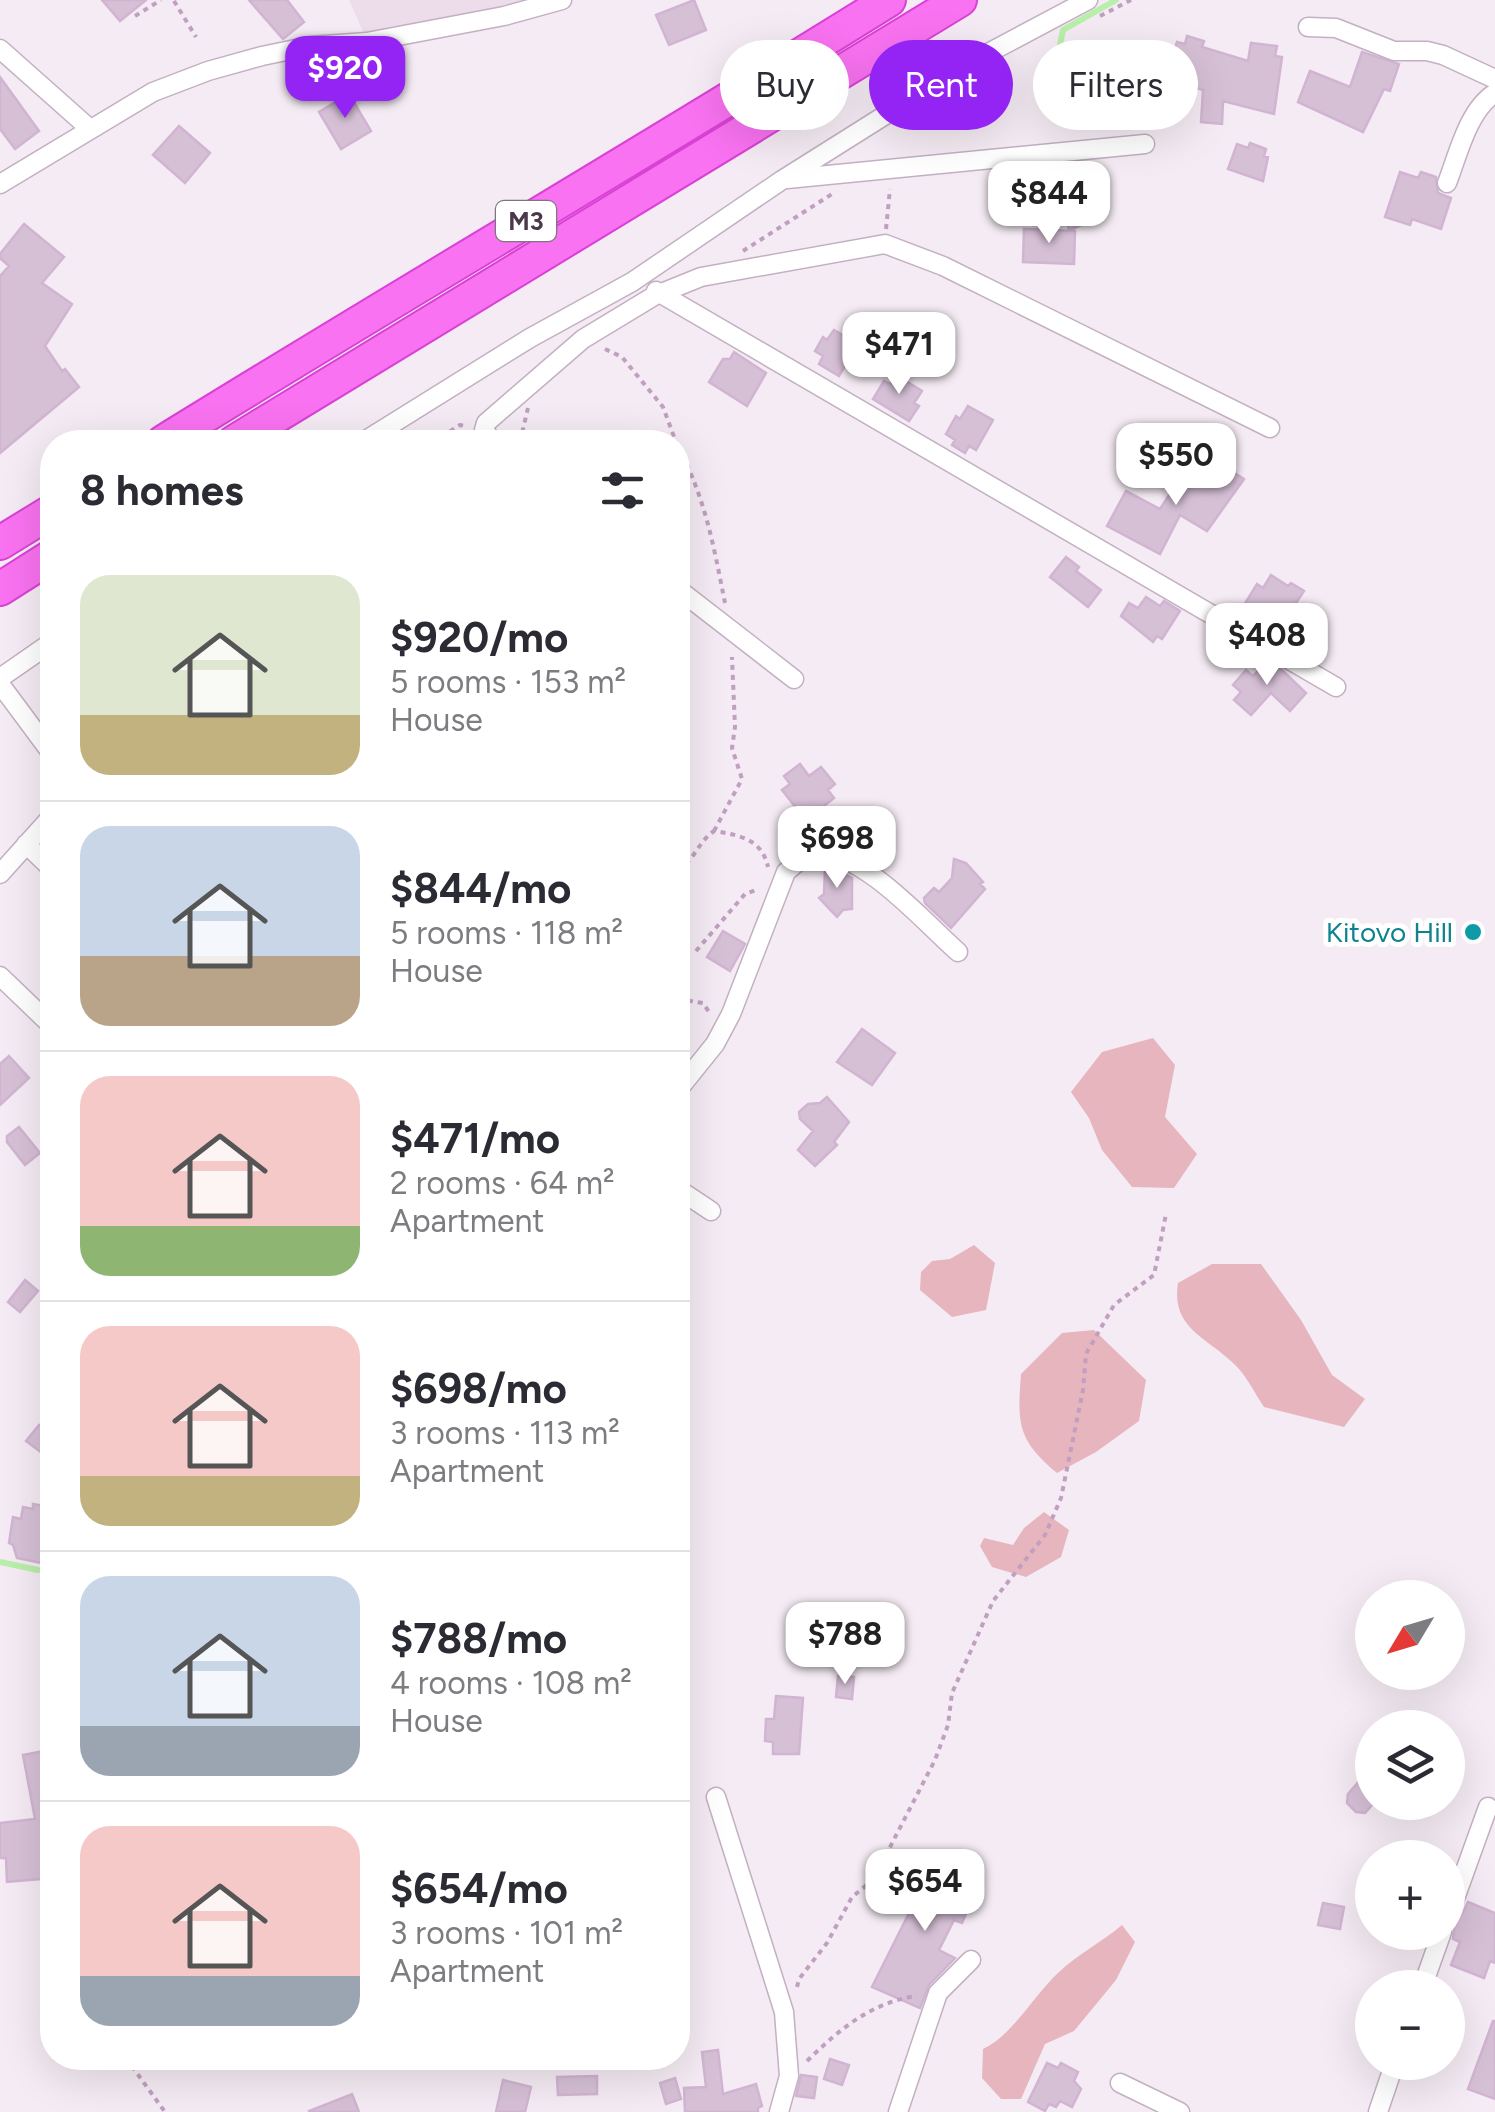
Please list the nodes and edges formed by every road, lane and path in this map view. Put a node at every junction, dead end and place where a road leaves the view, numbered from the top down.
1 (163, 0) edge
2 (174, 0) edge
3 (562, 0) edge
4 (889, 0) edge
5 (960, 0) edge
6 (1088, 0) edge
7 (134, 16) dead end
8 (1308, 27) dead end
9 (196, 37) dead end
10 (0, 49) edge
11 (1495, 79) edge
12 (1495, 93) edge
13 (89, 128) junction
14 (1145, 144) dead end
15 (891, 168) junction
16 (782, 180) junction
17 (1447, 183) dead end
18 (0, 184) edge
19 (832, 194) dead end
20 (885, 244) junction
21 (734, 256) dead end
22 (632, 282) junction
23 (662, 293) junction
24 (583, 339) junction
25 (1270, 428) dead end
26 (182, 430) edge
27 (254, 430) edge
28 (382, 430) edge
29 (487, 430) edge
30 (672, 430) edge
31 (40, 518) edge
32 (0, 543) edge
33 (40, 564) edge
34 (0, 589) edge
35 (690, 598) edge
36 (40, 651) edge
37 (794, 679) dead end
38 (0, 681) edge
39 (1336, 687) dead end
40 (40, 737) edge
41 (40, 829) edge
42 (26, 844) junction
43 (40, 858) edge
44 (690, 860) edge
45 (0, 874) edge
46 (774, 904) junction
47 (696, 951) dead end
48 (958, 952) dead end
49 (0, 976) edge
50 (690, 1001) edge
51 (40, 1014) edge
52 (721, 1030) junction
53 (690, 1075) edge
54 (690, 1196) edge
55 (711, 1211) dead end
56 (1166, 1214) dead end
57 (716, 1797) dead end
58 (1488, 1807) dead end
59 (1465, 1871) edge
60 (971, 1960) dead end
61 (938, 1993) junction
62 (785, 2030) junction
63 (134, 2070) edge
64 (798, 2072) dead end
65 (1390, 2080) edge
66 (1120, 2083) dead end
67 (164, 2112) edge
68 (779, 2112) edge
69 (898, 2112) edge
70 (1180, 2112) edge
71 (1378, 2112) edge

1 - 2 path
1 - 7 path
2 - 9 path
3 - 13 street
4 - 26 highway, M3
5 - 27 highway, M3
6 - 16 street
8 - 11 street
10 - 13 street
12 - 17 street
13 - 18 street
14 - 15 street
15 - 16 street
15 - 20 path
16 - 22 street
19 - 21 path
20 - 23 street
20 - 25 street
22 - 23 street
22 - 28 street
23 - 24 street
23 - 39 street
24 - 29 street
24 - 30 path
31 - 32 highway
33 - 34 highway
35 - 37 street
36 - 38 street
38 - 40 street
41 - 42 street
42 - 43 street
42 - 45 street
44 - 46 path
46 - 47 path
46 - 48 street
46 - 52 street
49 - 51 street
50 - 52 path
52 - 53 street
54 - 55 street
56 - 62 path
57 - 62 street
58 - 59 street
60 - 61 street
61 - 64 path
61 - 69 street
62 - 68 street
63 - 67 path
65 - 71 street
66 - 70 street

